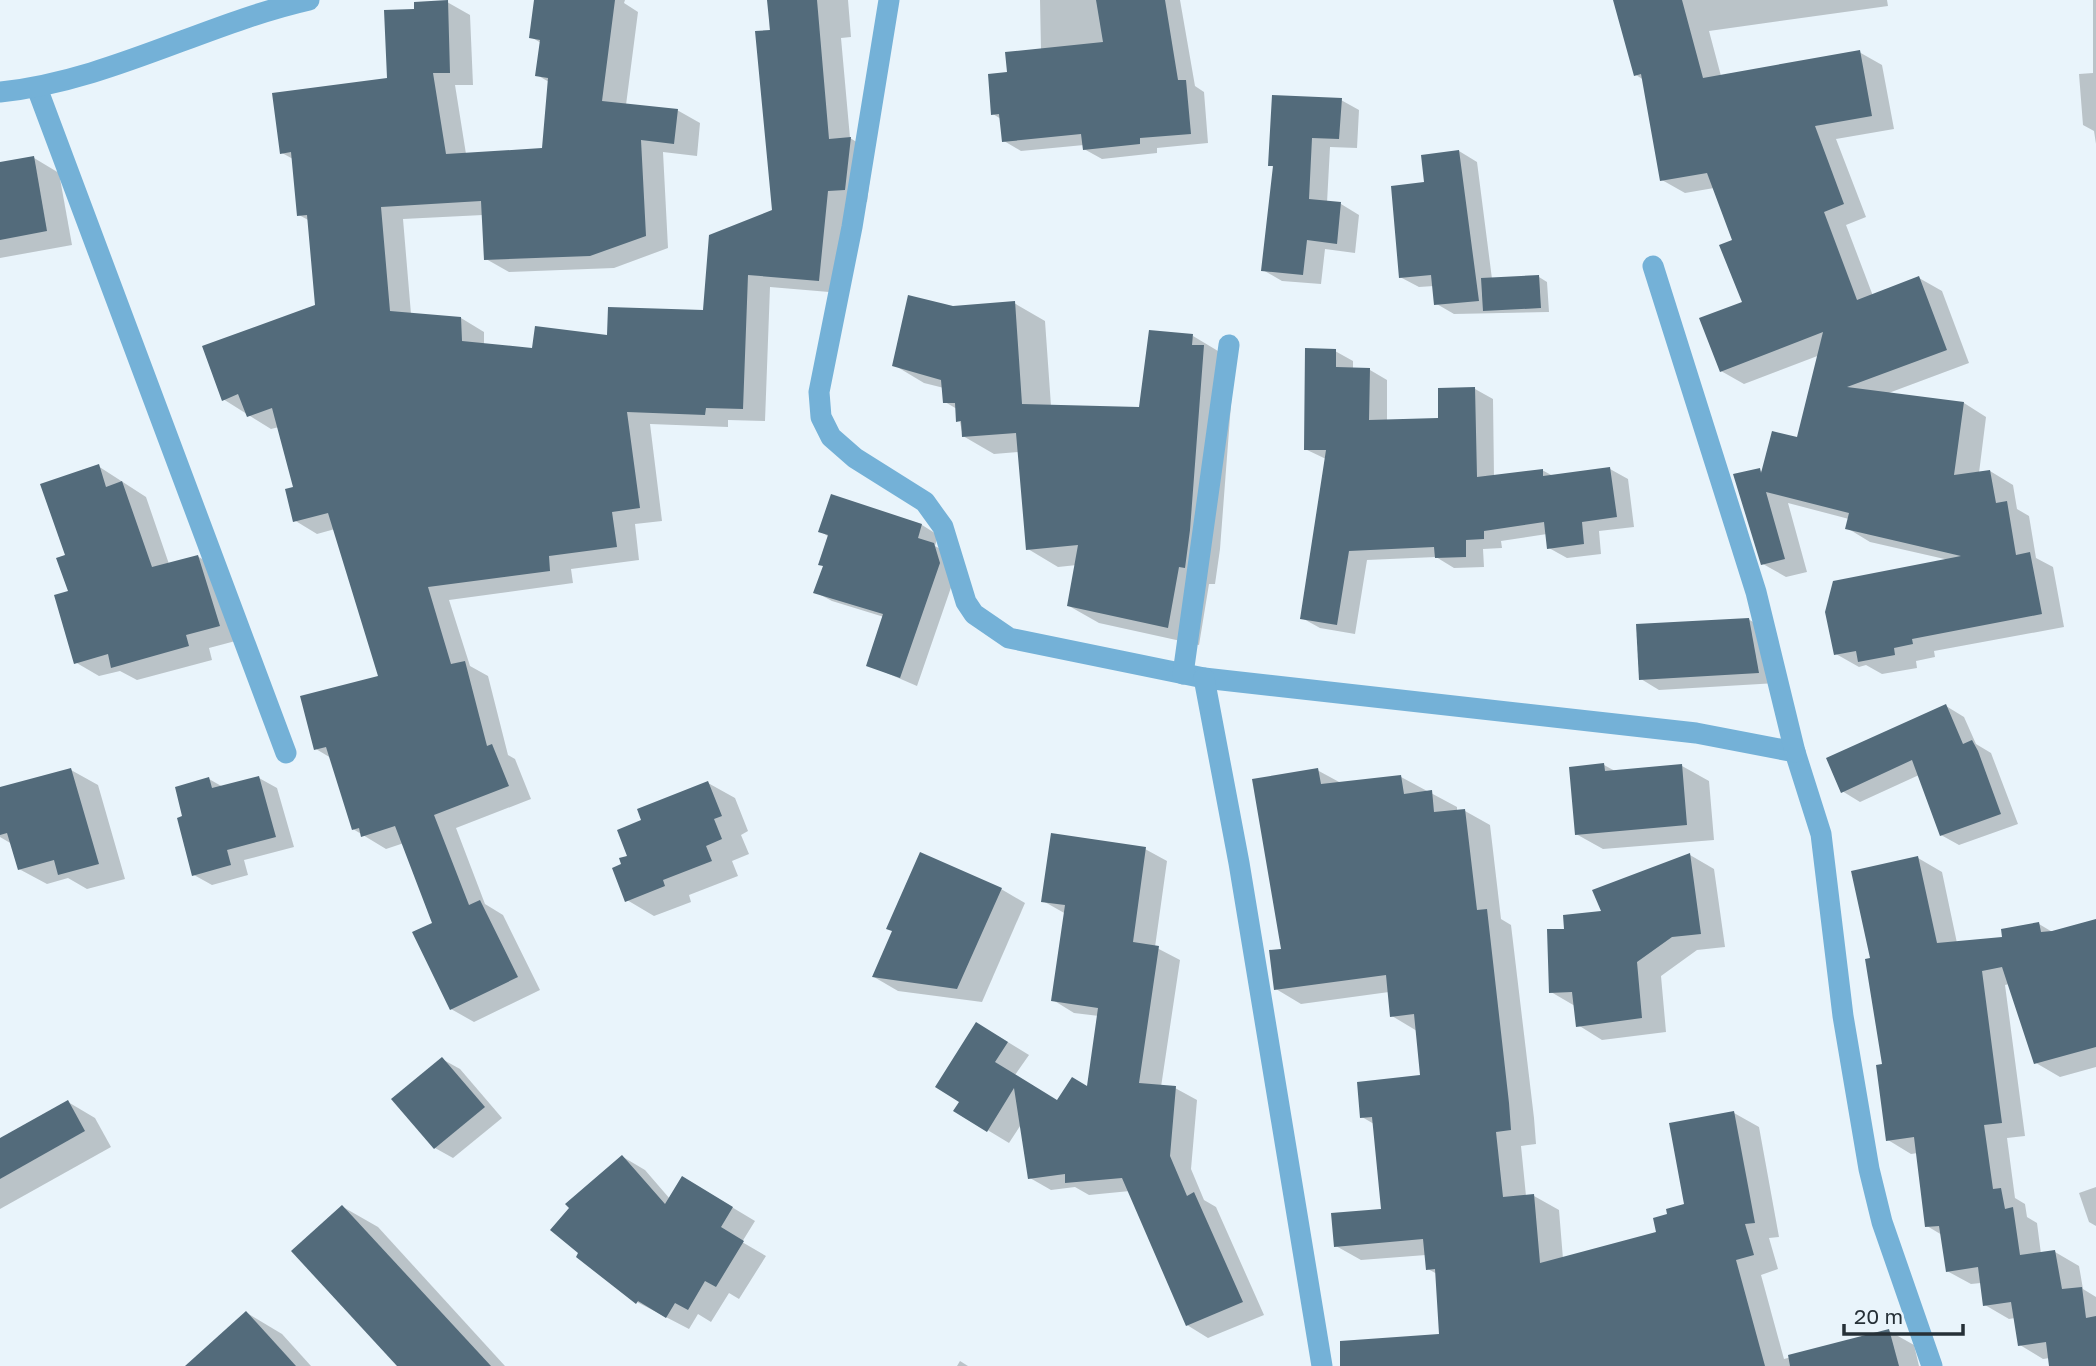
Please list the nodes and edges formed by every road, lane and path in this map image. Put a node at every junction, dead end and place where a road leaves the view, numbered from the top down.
1 (309, 0) edge
2 (889, 0) edge
3 (37, 88) junction
4 (0, 92) edge
5 (1653, 266) dead end
6 (1229, 345) dead end
7 (1194, 676) junction
8 (1796, 752) junction
9 (286, 753) dead end
10 (1322, 1366) edge
11 (1932, 1366) edge

1 - 3 street
2 - 7 street
3 - 4 street
3 - 9 street
5 - 8 street
6 - 7 street
7 - 8 street
7 - 10 street
8 - 11 street

